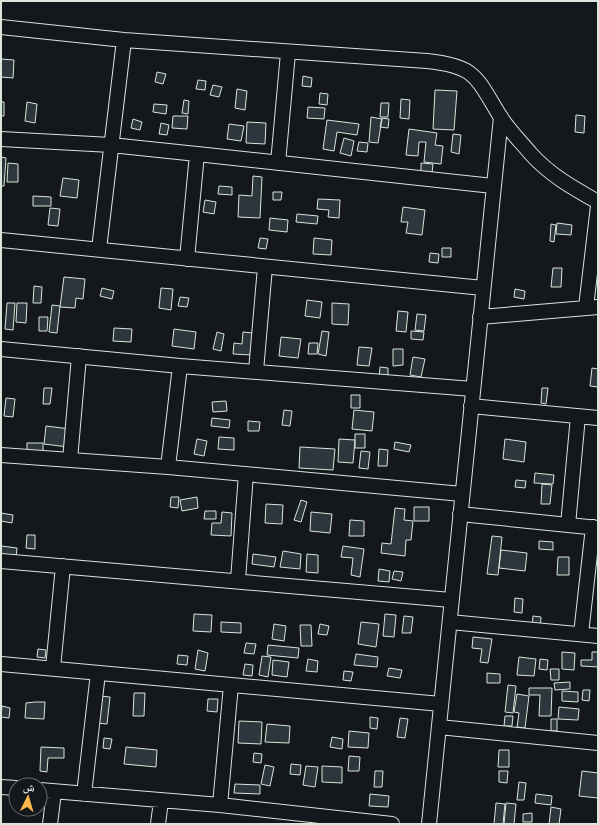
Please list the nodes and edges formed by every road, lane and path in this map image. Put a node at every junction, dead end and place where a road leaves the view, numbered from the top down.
1 (1, 27) edge
2 (124, 40) junction
3 (288, 53) junction
4 (501, 117) junction
5 (1, 139) edge
6 (111, 145) junction
7 (197, 154) junction
8 (278, 163) junction
9 (493, 186) junction
10 (598, 202) edge
11 (598, 206) edge
12 (1, 240) edge
13 (99, 249) junction
14 (187, 259) junction
15 (265, 267) junction
16 (483, 288) junction
17 (592, 307) edge
18 (480, 317) junction
19 (1, 349) edge
20 (79, 356) junction
21 (180, 366) junction
22 (256, 371) junction
23 (473, 389) junction
24 (471, 406) junction
25 (578, 416) junction
26 (598, 418) edge
27 (1, 455) edge
28 (70, 460) junction
29 (168, 468) junction
30 (246, 474) junction
31 (462, 494) junction
32 (460, 514) junction
33 (568, 525) junction
34 (596, 527) edge
35 (1, 561) edge
36 (63, 566) junction
37 (238, 580) junction
38 (451, 600) junction
39 (450, 622) junction
40 (581, 634) junction
41 (598, 636) edge
42 (1, 664) edge
43 (54, 668) junction
44 (98, 673) junction
45 (231, 685) junction
46 (441, 704) junction
47 (439, 727) junction
48 (598, 743) edge
49 (48, 791) edge
50 (54, 792) junction
51 (84, 794) junction
52 (161, 801) junction
53 (220, 804) junction
54 (50, 824) edge
55 (158, 824) edge
56 (392, 824) edge
57 (429, 824) edge

1 - 2 street
2 - 3 street
2 - 6 street
3 - 4 street
3 - 8 street
4 - 9 street
4 - 10 street
5 - 6 street
6 - 7 street
6 - 13 street
7 - 8 street
7 - 14 street
8 - 9 street
9 - 16 street
11 - 17 street
12 - 13 street
13 - 14 street
14 - 15 street
15 - 16 street
15 - 22 street
16 - 18 street
17 - 18 street
18 - 23 street
19 - 20 street
20 - 21 street
20 - 28 street
21 - 22 street
21 - 29 street
22 - 23 street
23 - 24 street
24 - 25 street
24 - 31 street
25 - 26 street
25 - 33 street
27 - 28 street
28 - 29 street
29 - 30 street
30 - 31 street
30 - 37 street
31 - 32 street
32 - 33 street
32 - 38 street
33 - 34 street
34 - 40 street
35 - 36 street
36 - 37 street
36 - 43 street
37 - 38 street
38 - 39 street
39 - 40 street
39 - 46 street
40 - 41 street
42 - 43 street
43 - 44 street
44 - 45 street
44 - 51 street
45 - 46 street
45 - 53 street
46 - 47 street
47 - 48 street
47 - 57 street
49 - 50 street
50 - 51 street
50 - 54 street
51 - 52 street
52 - 53 street
52 - 55 street
53 - 56 street

